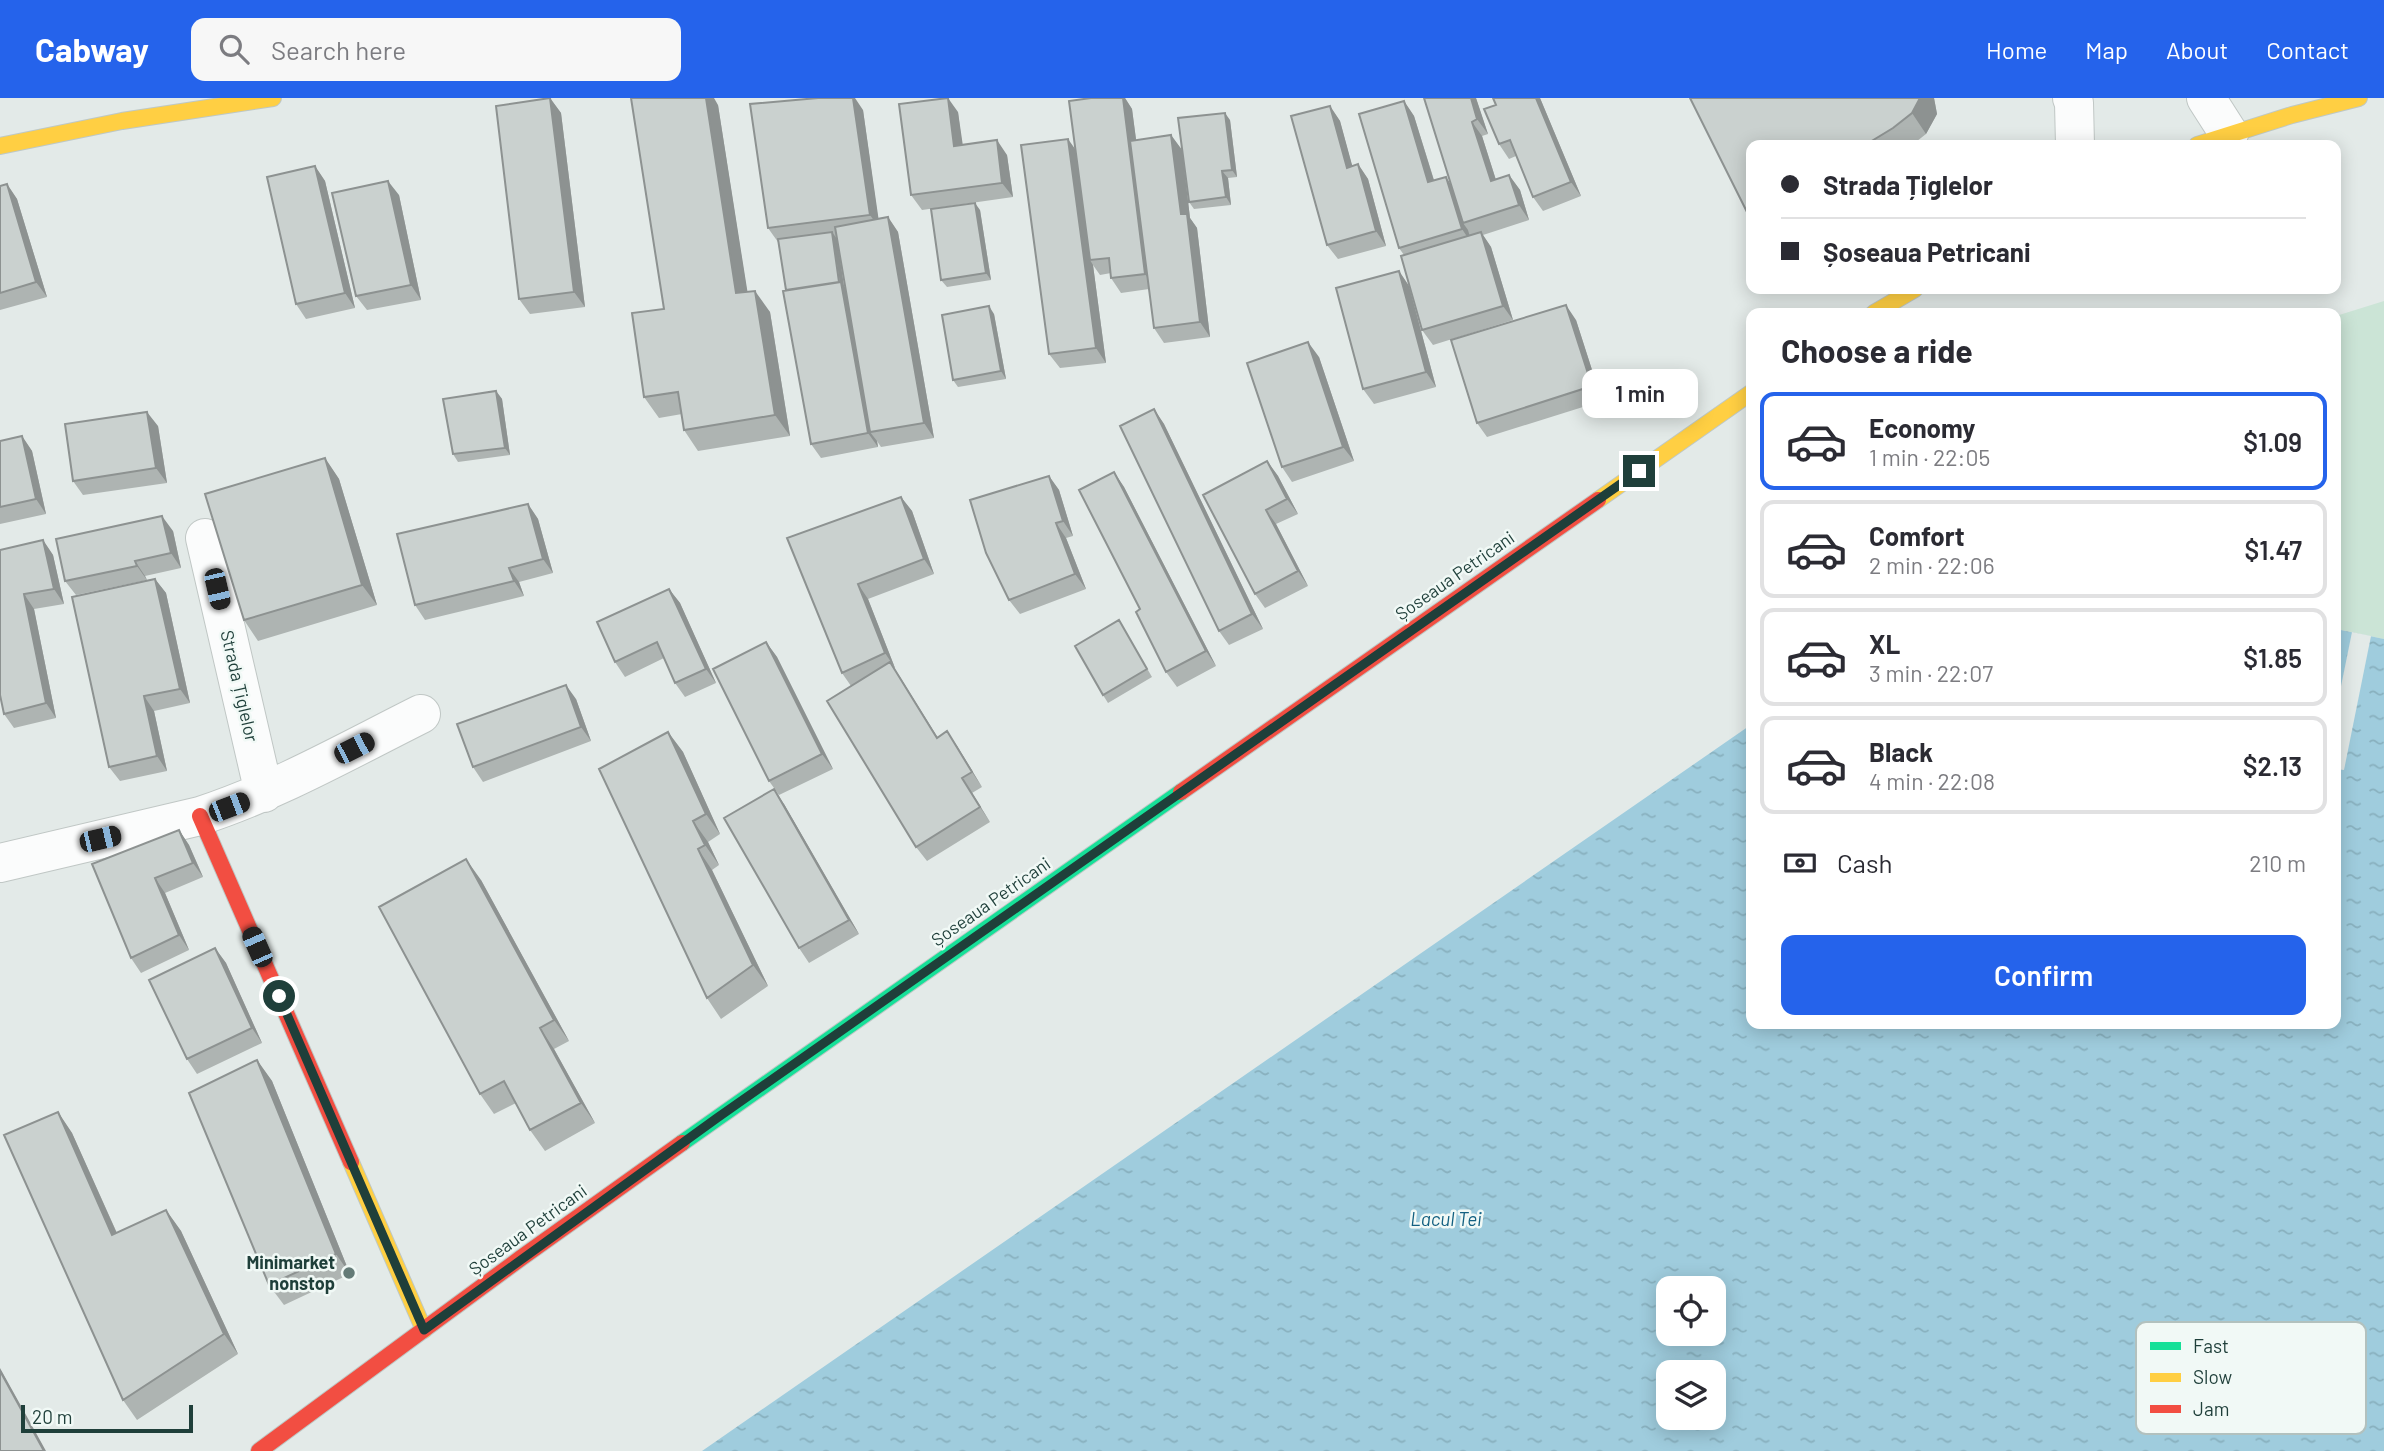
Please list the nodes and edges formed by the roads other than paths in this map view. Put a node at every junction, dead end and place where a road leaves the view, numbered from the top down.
1 (273, 98) edge
2 (2072, 98) edge
3 (2206, 98) edge
4 (2359, 98) edge
5 (2075, 140) edge
6 (2213, 140) edge
7 (0, 146) edge
8 (1906, 294) edge
9 (1883, 308) edge
10 (1746, 397) edge
11 (205, 538) edge
12 (421, 714) dead end
13 (264, 793) junction
14 (200, 816) junction
15 (0, 863) edge
16 (424, 1330) junction
17 (259, 1451) edge

1 - 7 main road
2 - 5 street
3 - 6 street
4 - 6 main road
8 - 9 main road
10 - 16 main road, Șoseaua Petricani
11 - 13 street, Strada Țiglelor
12 - 13 street
13 - 14 street
14 - 15 street
14 - 16 main road
16 - 17 main road, Șoseaua Petricani

